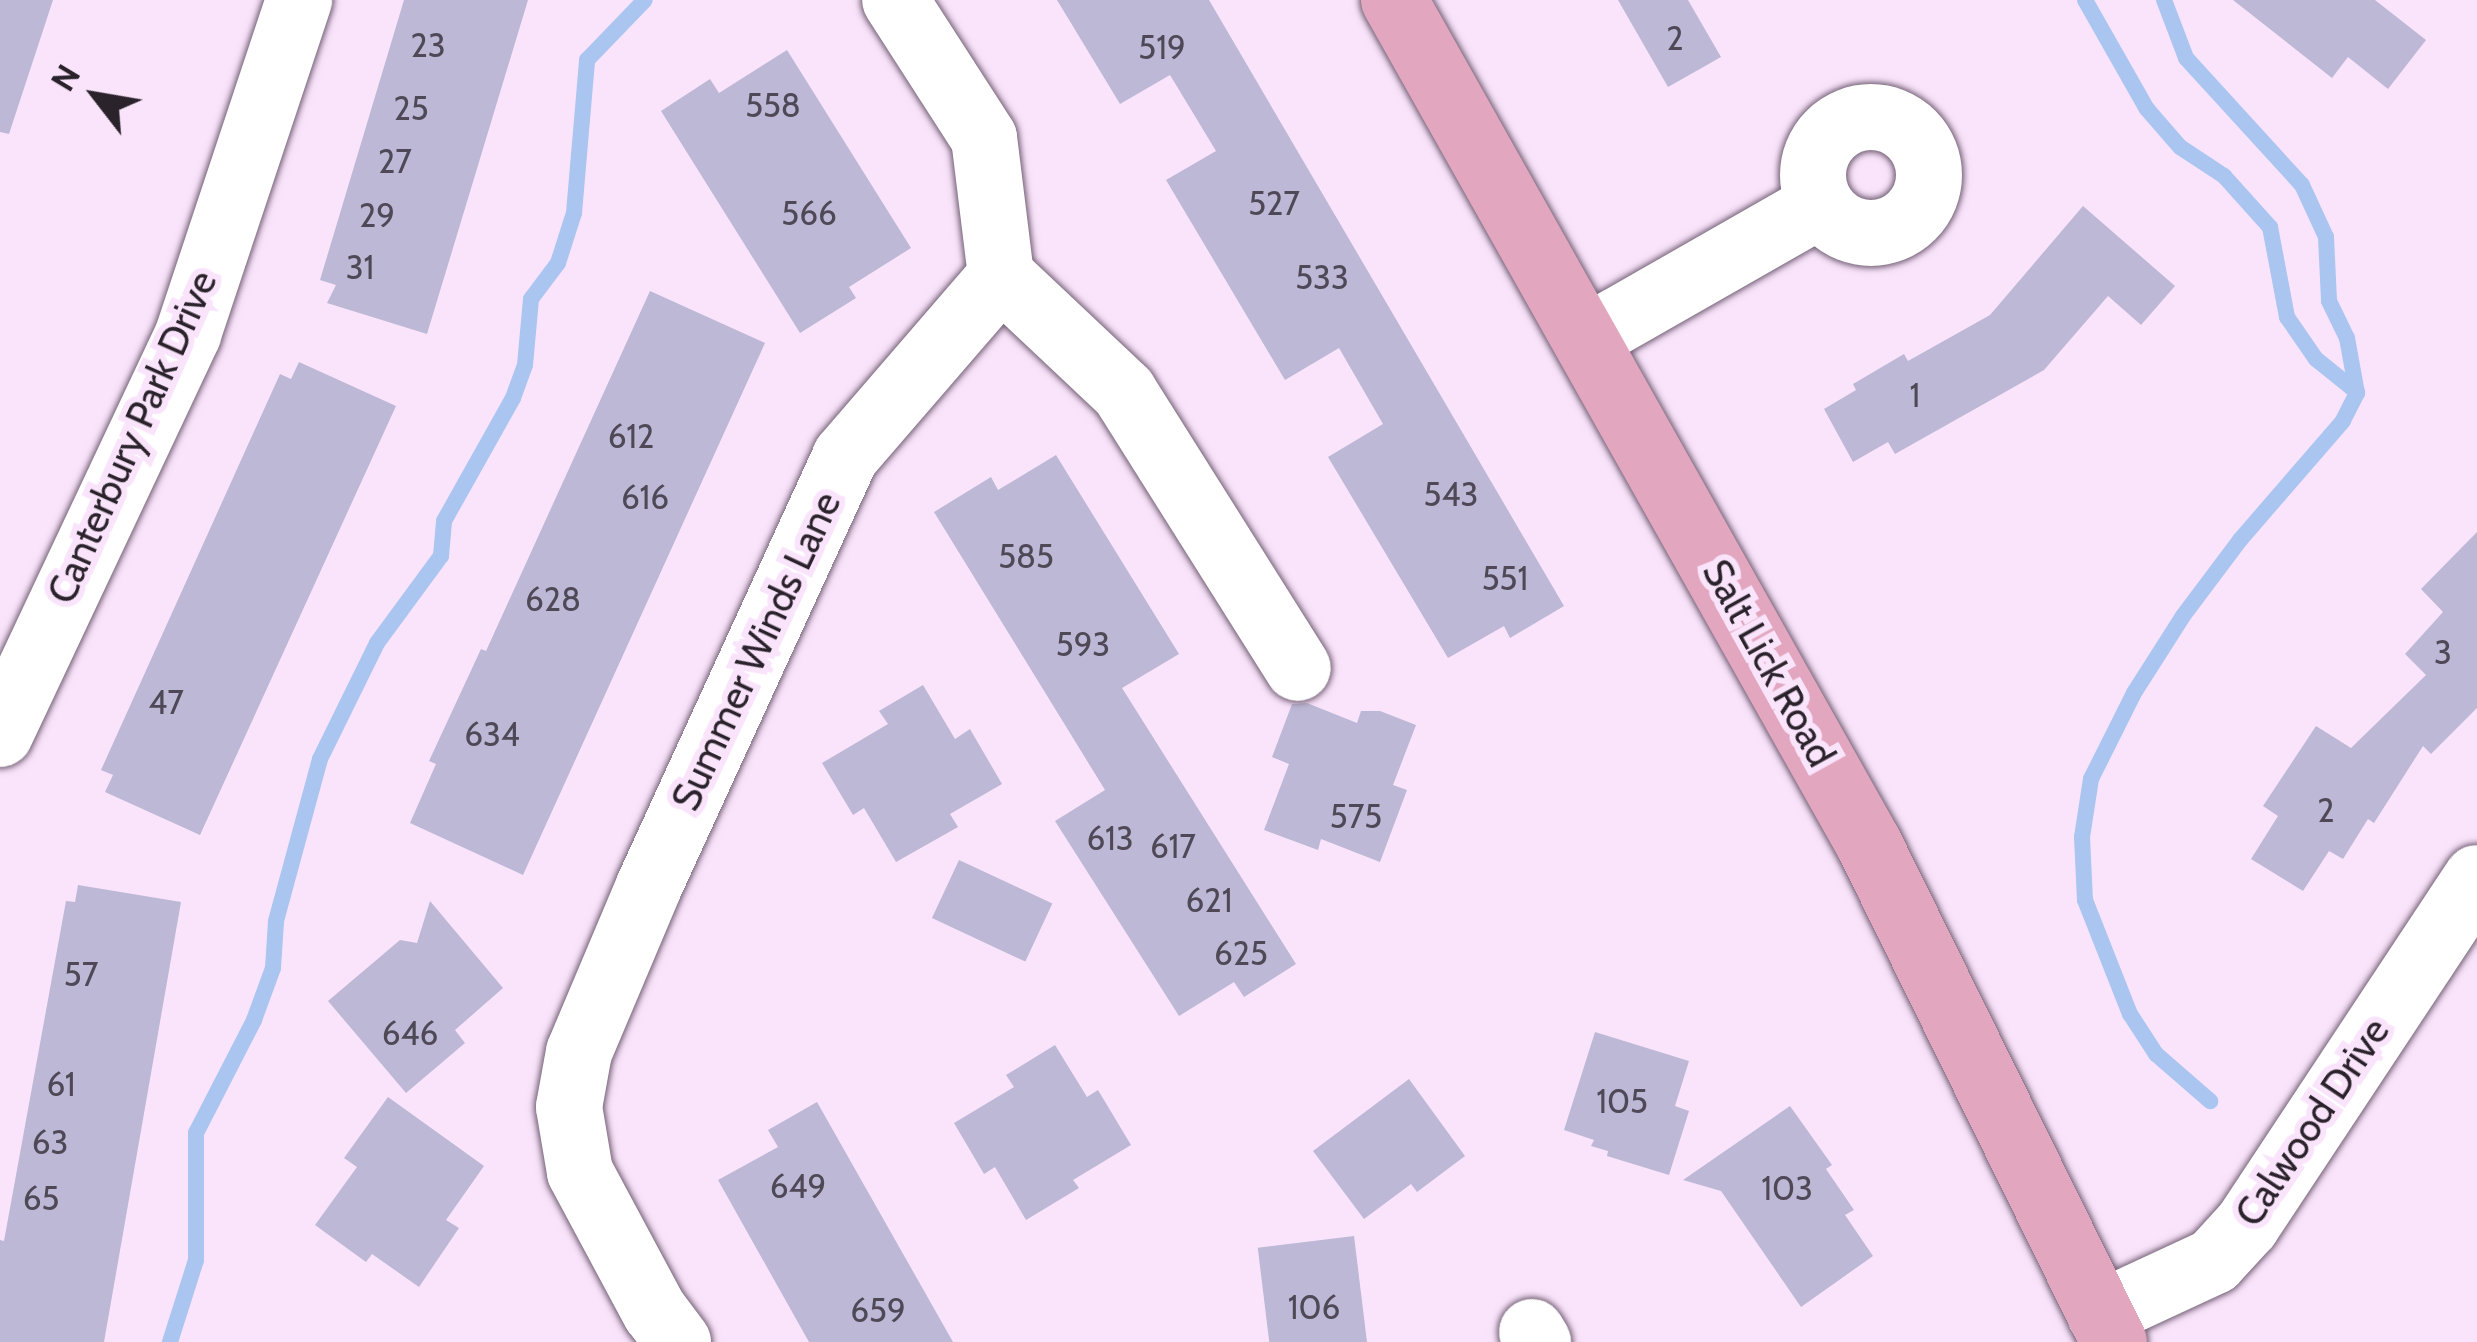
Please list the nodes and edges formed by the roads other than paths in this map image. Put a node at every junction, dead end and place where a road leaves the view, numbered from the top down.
1 (299, 0) edge
2 (895, 0) edge
3 (1394, 0) edge
4 (1820, 205) dead end
5 (1001, 275) junction
6 (1586, 338) junction
7 (1298, 668) dead end
8 (0, 734) edge
9 (2477, 878) edge
10 (2107, 1328) edge
11 (678, 1342) edge

1 - 8 street, Canterbury Park Drive
2 - 5 street
3 - 6 main road, Salt Lick Road
4 - 6 street
5 - 7 street
5 - 11 street, Summer Winds Lane
6 - 10 main road, Salt Lick Road
9 - 10 street, Calwood Drive

